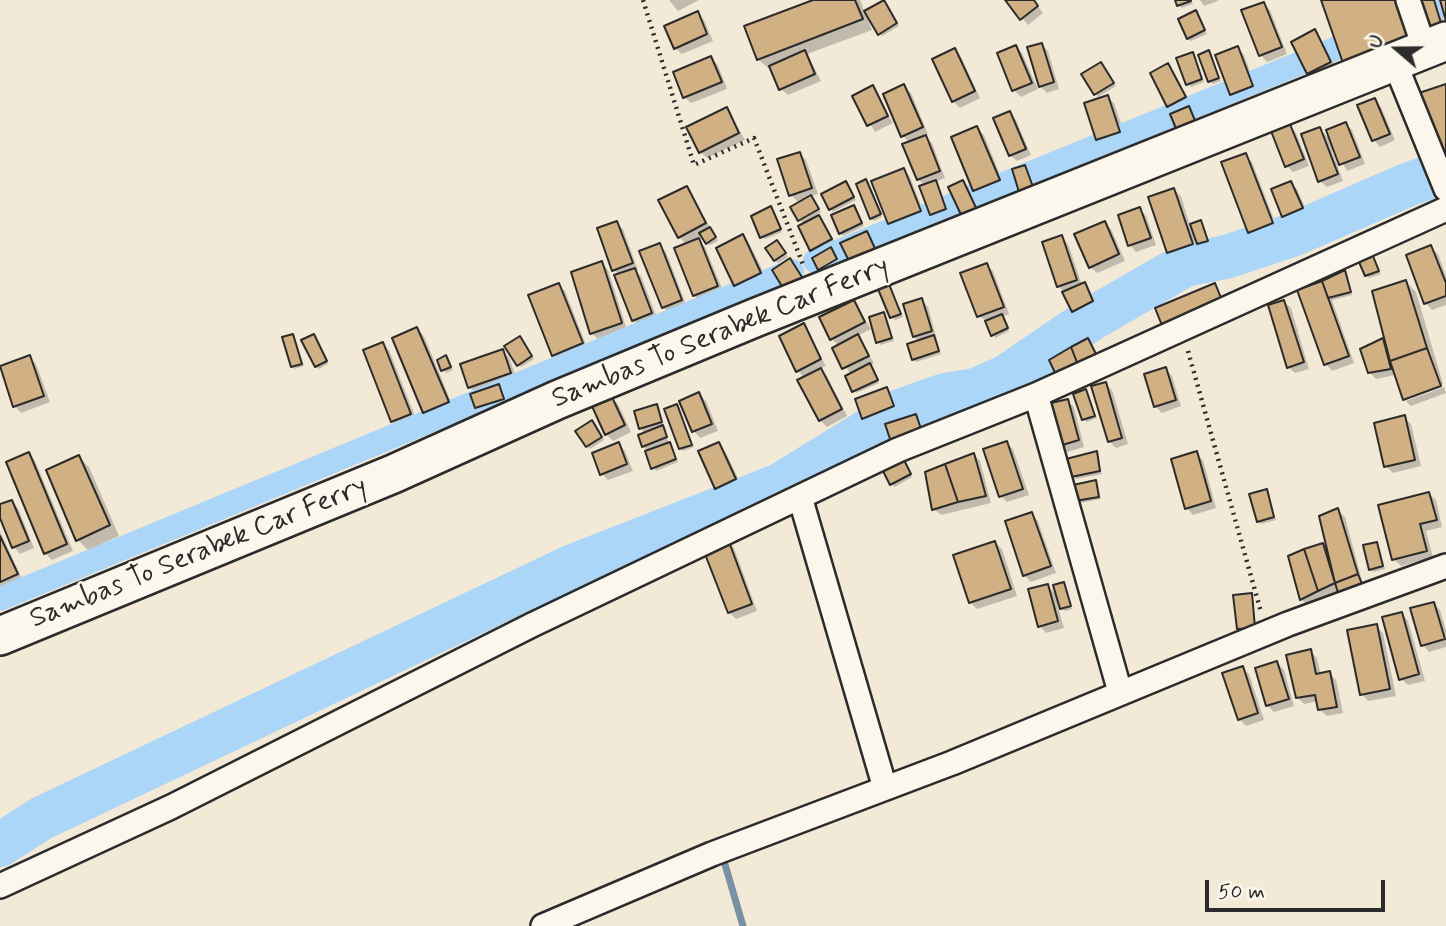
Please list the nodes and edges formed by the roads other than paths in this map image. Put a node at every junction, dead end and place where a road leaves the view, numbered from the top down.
1 (1408, 0) edge
2 (1422, 51) edge
3 (1444, 185) edge
4 (1446, 209) edge
5 (1036, 395) junction
6 (800, 497) junction
7 (1446, 566) edge
8 (0, 636) edge
9 (1120, 692) junction
10 (885, 788) junction
11 (0, 886) edge
12 (543, 926) edge

1 - 2 street
2 - 3 street
2 - 8 highway, Sambas To Serabek Car Ferry
4 - 5 street
5 - 6 street
5 - 9 street
6 - 10 street
6 - 11 street
7 - 9 street
9 - 10 street
10 - 12 street

